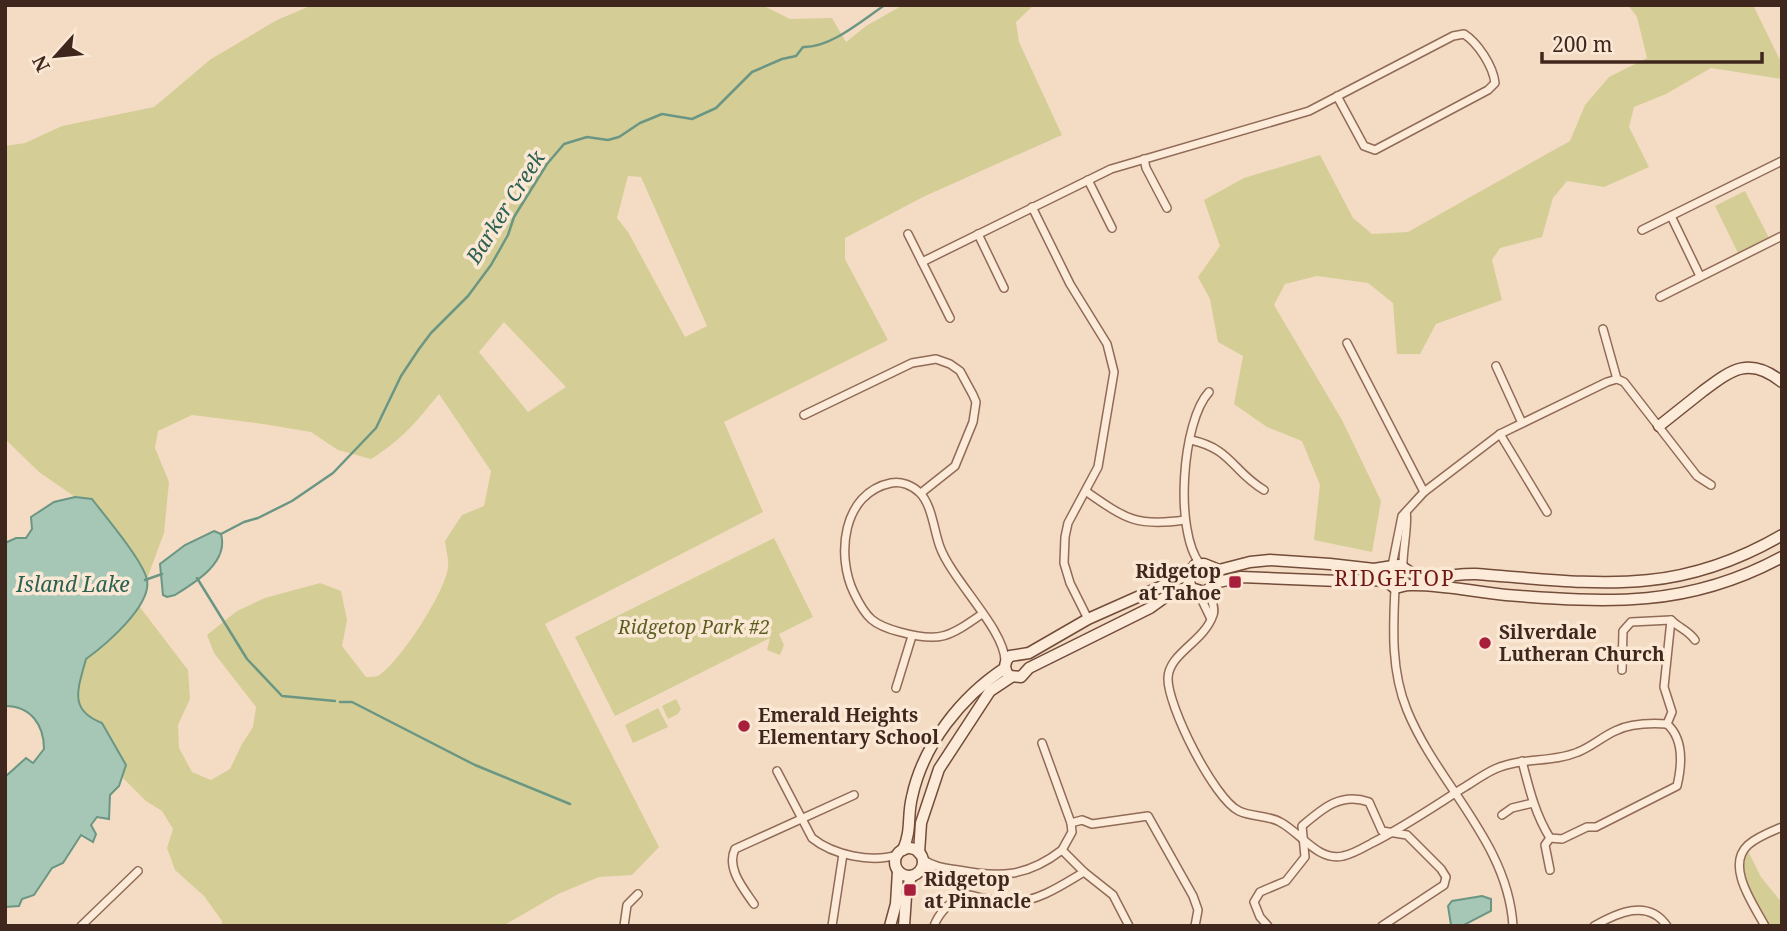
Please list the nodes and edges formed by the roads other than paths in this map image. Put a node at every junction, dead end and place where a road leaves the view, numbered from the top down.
1 (1337, 96) junction
2 (1144, 159) junction
3 (1781, 164) edge
4 (1088, 180) junction
5 (1032, 207) junction
6 (1167, 208) dead end
7 (1671, 216) junction
8 (1112, 228) dead end
9 (1642, 230) dead end
10 (908, 234) dead end
11 (978, 234) junction
12 (1782, 236) edge
13 (922, 262) junction
14 (1700, 276) junction
15 (1004, 288) dead end
16 (1660, 297) dead end
17 (950, 318) dead end
18 (1603, 329) dead end
19 (1347, 343) dead end
20 (1496, 366) dead end
21 (1617, 379) junction
22 (1782, 382) edge
23 (1209, 392) dead end
24 (804, 415) dead end
25 (1522, 424) junction
26 (1659, 426) junction
27 (1500, 434) junction
28 (1191, 440) junction
29 (1711, 485) dead end
30 (1264, 490) dead end
31 (1087, 492) junction
32 (1424, 492) junction
33 (921, 494) junction
34 (1547, 512) dead end
35 (1185, 520) junction
36 (1782, 534) edge
37 (1782, 557) edge
38 (1193, 566) junction
39 (1398, 568) junction
40 (1212, 569) junction
41 (1395, 585) junction
42 (1212, 586) junction
43 (1194, 590) junction
44 (982, 614) junction
45 (1088, 619) junction
46 (1211, 619) junction
47 (1671, 620) junction
48 (912, 636) junction
49 (1695, 640) dead end
50 (1010, 661) junction
51 (1029, 668) junction
52 (1622, 670) dead end
53 (896, 688) dead end
54 (1667, 724) junction
55 (1042, 743) dead end
56 (1522, 761) junction
57 (777, 771) dead end
58 (1455, 793) junction
59 (854, 795) dead end
60 (1533, 803) junction
61 (1502, 816) dead end
62 (801, 818) junction
63 (1071, 823) junction
64 (1782, 827) edge
65 (1392, 833) junction
66 (1550, 838) junction
67 (1303, 839) junction
68 (1062, 850) junction
69 (900, 852) junction
70 (843, 854) junction
71 (921, 856) junction
72 (885, 859) junction
73 (932, 866) junction
74 (897, 869) junction
75 (1550, 870) dead end
76 (138, 871) dead end
77 (1084, 872) junction
78 (916, 874) junction
79 (638, 894) dead end
80 (754, 904) dead end
81 (81, 926) edge
82 (624, 926) edge
83 (832, 926) edge
84 (890, 926) edge
85 (904, 926) edge
86 (934, 926) edge
87 (1129, 926) edge
88 (1195, 926) edge
89 (1268, 926) edge
90 (1382, 926) edge
91 (1513, 926) edge
92 (1594, 926) edge
93 (1667, 926) edge
94 (1765, 926) edge

1 - 1 street
1 - 2 street
2 - 4 street
2 - 6 street
3 - 7 street
4 - 5 street
4 - 8 street
5 - 11 street
5 - 31 street
7 - 9 street
7 - 14 street
10 - 13 street
11 - 13 street
11 - 15 street
12 - 14 street
13 - 17 street
14 - 16 street
18 - 21 street
19 - 32 street
20 - 25 street
21 - 25 street
21 - 26 street
22 - 26 main road
23 - 28 street
24 - 33 street
25 - 27 street
26 - 29 street
27 - 32 street
27 - 34 street
28 - 30 street
28 - 35 street
31 - 35 street
31 - 45 street
32 - 39 street
33 - 44 street
33 - 48 street
35 - 38 street
36 - 39 main road
37 - 41 main road
38 - 40 main road
38 - 43 main road
38 - 45 main road
39 - 40 main road
39 - 41 main road
39 - 41 main road
40 - 42 main road
41 - 42 main road
41 - 58 street
42 - 43 main road
42 - 46 street
43 - 46 street
43 - 51 main road
44 - 48 street
44 - 50 street
45 - 50 main road
46 - 67 street
47 - 49 street
47 - 52 street
47 - 54 street
48 - 53 street
50 - 51 main road
50 - 51 main road
50 - 69 main road
50 - 71 main road
54 - 56 street
54 - 66 street
55 - 63 street
56 - 58 street
56 - 60 street
57 - 62 street
58 - 65 street
58 - 91 street
59 - 62 street
60 - 61 street
60 - 66 street
62 - 70 street
62 - 80 street
63 - 68 street
63 - 88 street
64 - 94 street
65 - 67 street
65 - 67 street
65 - 90 street
66 - 75 street
67 - 89 street
68 - 73 street
68 - 77 street
69 - 71 main road
69 - 72 street
69 - 74 main road
70 - 72 street
70 - 83 street
71 - 73 street
71 - 78 main road
72 - 74 street
73 - 78 street
74 - 78 main road
74 - 84 main road
76 - 81 street
77 - 86 street
77 - 87 street
78 - 85 main road
79 - 82 street
92 - 93 street

